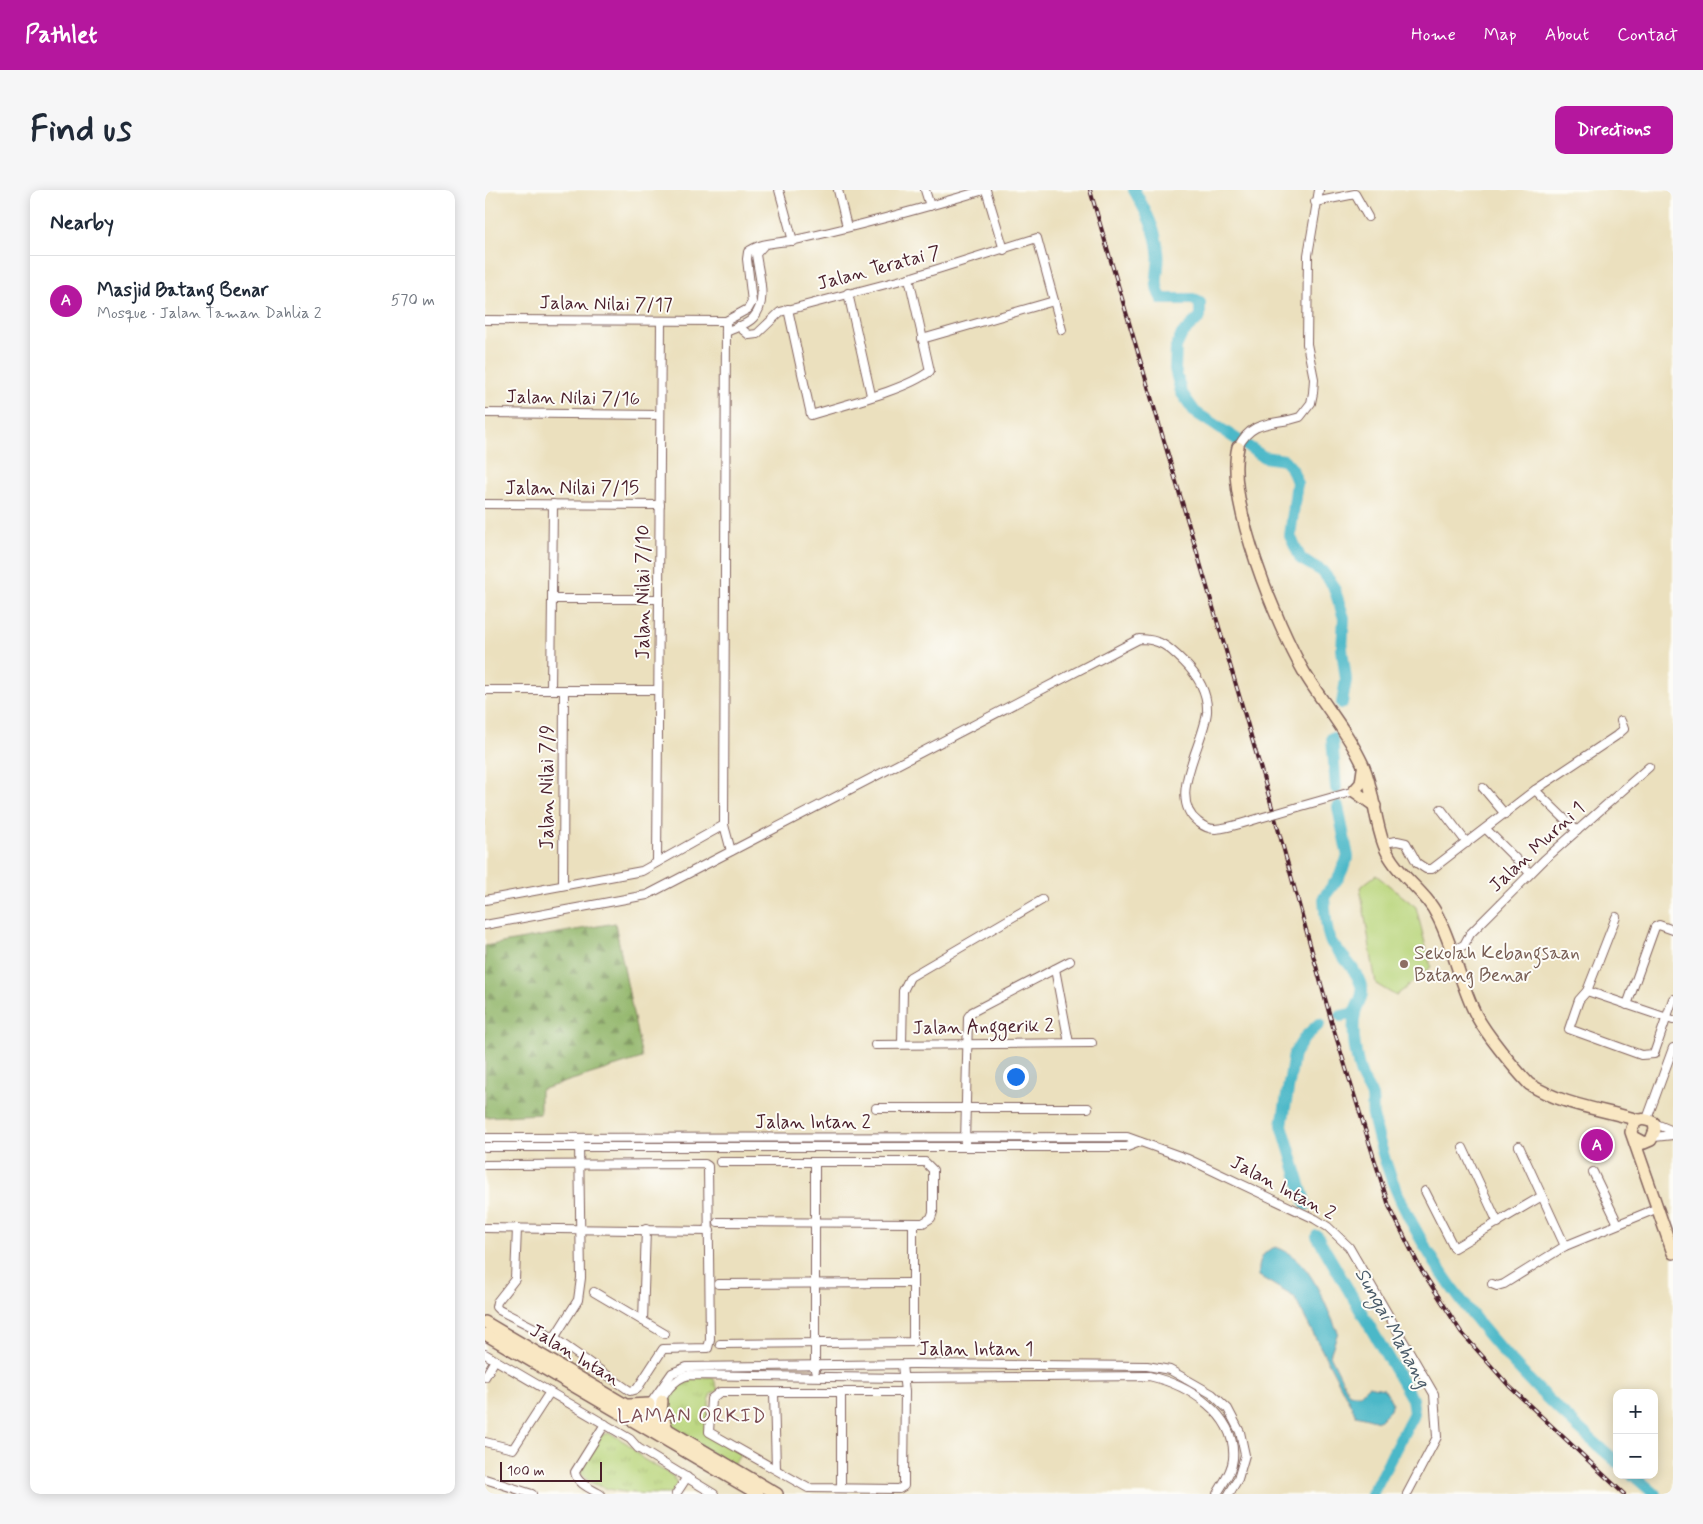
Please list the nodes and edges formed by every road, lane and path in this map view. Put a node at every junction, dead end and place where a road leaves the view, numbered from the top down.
1 (779, 190) edge
2 (838, 190) edge
3 (925, 190) edge
4 (985, 190) edge
5 (1319, 190) edge
6 (1315, 202) junction
7 (930, 206) junction
8 (1368, 216) dead end
9 (847, 227) junction
10 (793, 240) junction
11 (764, 246) junction
12 (1004, 250) junction
13 (909, 278) junction
14 (849, 293) junction
15 (1054, 301) junction
16 (788, 309) junction
17 (485, 320) edge
18 (726, 321) junction
19 (661, 322) junction
20 (739, 326) junction
21 (1063, 330) dead end
22 (725, 332) junction
23 (923, 338) junction
24 (871, 396) junction
25 (485, 413) edge
26 (660, 415) junction
27 (1240, 443) joint
28 (485, 504) edge
29 (553, 504) junction
30 (659, 505) junction
31 (552, 599) junction
32 (659, 599) junction
33 (485, 690) edge
34 (551, 690) junction
35 (564, 690) junction
36 (658, 690) junction
37 (1621, 721) dead end
38 (1363, 766) junction
39 (1649, 767) dead end
40 (1370, 786) junction
41 (1483, 788) dead end
42 (1535, 790) junction
43 (1354, 791) junction
44 (1375, 806) junction
45 (1441, 809) dead end
46 (1505, 814) junction
47 (724, 825) junction
48 (1486, 829) junction
49 (1577, 831) junction
50 (1383, 843) junction
51 (1467, 843) junction
52 (731, 851) junction
53 (657, 862) junction
54 (1530, 874) junction
55 (563, 885) junction
56 (485, 900) edge
57 (1042, 900) dead end
58 (1616, 917) dead end
59 (485, 925) edge
60 (1673, 930) edge
61 (1451, 951) junction
62 (1070, 961) dead end
63 (1055, 970) junction
64 (1587, 990) junction
65 (1673, 999) edge
66 (1627, 1004) junction
67 (1670, 1019) edge
68 (1069, 1043) junction
69 (1092, 1043) dead end
70 (875, 1044) dead end
71 (902, 1044) junction
72 (967, 1044) junction
73 (1673, 1048) edge
74 (876, 1108) dead end
75 (966, 1108) junction
76 (1088, 1108) dead end
77 (1609, 1114) junction
78 (1646, 1120) junction
79 (1673, 1133) edge
80 (1632, 1134) junction
81 (485, 1138) edge
82 (966, 1138) junction
83 (1651, 1139) junction
84 (579, 1142) junction
85 (1140, 1142) junction
86 (1519, 1146) dead end
87 (485, 1147) edge
88 (965, 1147) junction
89 (1463, 1148) dead end
90 (720, 1162) dead end
91 (815, 1162) junction
92 (580, 1164) junction
93 (1644, 1164) junction
94 (485, 1165) edge
95 (1593, 1172) dead end
96 (1425, 1191) dead end
97 (1542, 1196) junction
98 (1658, 1208) junction
99 (719, 1222) dead end
100 (815, 1222) junction
101 (913, 1223) junction
102 (1498, 1224) junction
103 (1618, 1224) junction
104 (485, 1228) edge
105 (517, 1228) junction
106 (581, 1228) junction
107 (646, 1229) junction
108 (710, 1231) junction
109 (1565, 1246) junction
110 (1673, 1253) edge
111 (913, 1282) junction
112 (815, 1283) junction
113 (719, 1284) dead end
114 (1492, 1284) dead end
115 (594, 1292) dead end
116 (643, 1321) junction
117 (485, 1322) edge
118 (485, 1334) edge
119 (665, 1334) dead end
120 (554, 1338) junction
121 (815, 1342) junction
122 (720, 1344) dead end
123 (485, 1354) edge
124 (495, 1360) junction
125 (815, 1365) junction
126 (902, 1365) junction
127 (815, 1376) junction
128 (485, 1377) edge
129 (903, 1378) junction
130 (550, 1392) junction
131 (905, 1392) junction
132 (774, 1393) junction
133 (841, 1393) junction
134 (662, 1401) junction
135 (649, 1404) junction
136 (627, 1405) junction
137 (644, 1422) junction
138 (605, 1424) junction
139 (667, 1429) junction
140 (485, 1442) edge
141 (776, 1469) junction
142 (485, 1478) edge
143 (687, 1478) junction
144 (841, 1488) junction
145 (532, 1494) edge
146 (600, 1494) edge
147 (677, 1494) edge
148 (714, 1494) edge
149 (758, 1494) edge
150 (777, 1494) edge
151 (1217, 1494) edge
152 (1229, 1494) edge
153 (1407, 1494) edge

1 - 10 street
2 - 9 street
3 - 7 street
4 - 7 street
4 - 12 street
5 - 6 street
6 - 8 street
6 - 27 street
7 - 9 street
9 - 10 street
10 - 11 street
11 - 18 street
11 - 20 street
12 - 13 street, Jalan Teratai 7
12 - 15 street, Jalan Teratai 7
13 - 14 street, Jalan Teratai 7
13 - 23 street
14 - 16 street, Jalan Teratai 7
14 - 24 street
15 - 21 street
15 - 23 street
16 - 20 street, Jalan Teratai 7
16 - 24 street
17 - 19 street, Jalan Nilai 7/17
18 - 19 street, Jalan Nilai 7/17
18 - 22 street
19 - 26 street, Jalan Nilai 7/10
20 - 22 street
22 - 47 street
23 - 24 street
25 - 26 street, Jalan Nilai 7/16
26 - 30 street, Jalan Nilai 7/10
27 - 38 street
28 - 29 street, Jalan Nilai 7/15
29 - 30 street, Jalan Nilai 7/15
29 - 31 street
30 - 32 street, Jalan Nilai 7/10
31 - 32 street
31 - 34 street
32 - 36 street, Jalan Nilai 7/10
33 - 34 street
34 - 35 street
35 - 36 street
35 - 55 street, Jalan Nilai 7/9
36 - 53 street, Jalan Nilai 7/10
37 - 42 street
38 - 40 street
38 - 43 street
39 - 49 street, Jalan Murni 1
40 - 43 street
40 - 44 street
41 - 46 street
42 - 46 street
42 - 49 street
43 - 44 street
43 - 52 street, bridge
44 - 50 street
45 - 51 street
46 - 48 street
47 - 52 street
47 - 53 street
48 - 51 street
48 - 54 street
49 - 54 street, Jalan Murni 1
50 - 51 street
50 - 61 street
52 - 59 street
53 - 55 street
54 - 61 street, Jalan Murni 1
55 - 56 street
57 - 71 street
58 - 64 street
60 - 66 street
61 - 77 street
62 - 63 street
63 - 68 street
63 - 72 street
64 - 66 street
64 - 67 street
65 - 67 street
66 - 67 street
68 - 69 street, Jalan Anggerik 2
68 - 72 street, Jalan Anggerik 2
70 - 71 street, Jalan Anggerik 2
71 - 72 street, Jalan Anggerik 2
72 - 75 street
73 - 78 street
74 - 75 street
75 - 76 street
75 - 82 street
77 - 78 street
77 - 80 street
78 - 79 street
78 - 80 street
78 - 83 street
79 - 83 street
80 - 83 street
80 - 93 street
81 - 84 street, Jalan Intan 2
82 - 84 street, Jalan Intan 2
82 - 85 street, Jalan Intan 2
82 - 88 street
83 - 93 street
84 - 87 street, Jalan Intan 2
84 - 88 street, Jalan Intan 2
84 - 92 street
85 - 88 street, Jalan Intan 2
85 - 153 street, Jalan Intan 2
86 - 97 street
89 - 102 street
90 - 91 street
91 - 100 street
91 - 101 street
92 - 94 street
92 - 106 street
92 - 108 street
93 - 98 street
95 - 103 street
96 - 102 street
97 - 102 street
97 - 109 street
98 - 103 street
98 - 110 street
99 - 100 street
100 - 101 street
100 - 112 street
101 - 111 street
103 - 109 street
104 - 105 street
105 - 106 street
105 - 120 street
106 - 107 street
106 - 120 street
107 - 108 street
107 - 116 street
108 - 120 street
109 - 114 street
111 - 112 street
111 - 121 street
112 - 113 street
112 - 121 street
115 - 116 street
116 - 119 street
117 - 136 street, Jalan Intan
118 - 137 street, Jalan Intan
121 - 122 street
121 - 125 street
123 - 124 street
124 - 128 street
124 - 130 street
125 - 126 street, Jalan Intan 1
125 - 127 street
125 - 135 street, Jalan Intan 1
126 - 129 street
126 - 152 street, Jalan Intan 1
127 - 129 street, Jalan Intan 1
127 - 134 street, Jalan Intan 1
129 - 131 street
129 - 151 street, Jalan Intan 1
130 - 138 street
130 - 140 street
131 - 133 street
131 - 144 street
132 - 133 street
132 - 141 street
132 - 141 street
133 - 144 street
134 - 137 street, Jalan Intan 1
134 - 139 street
135 - 136 street
135 - 137 street, Jalan Intan 1
136 - 137 street, Jalan Intan
137 - 139 street, Jalan Intan
137 - 149 street, Jalan Intan
138 - 143 street
138 - 146 street
139 - 150 street, Jalan Intan
141 - 144 street
142 - 145 street
143 - 147 street
143 - 148 street

